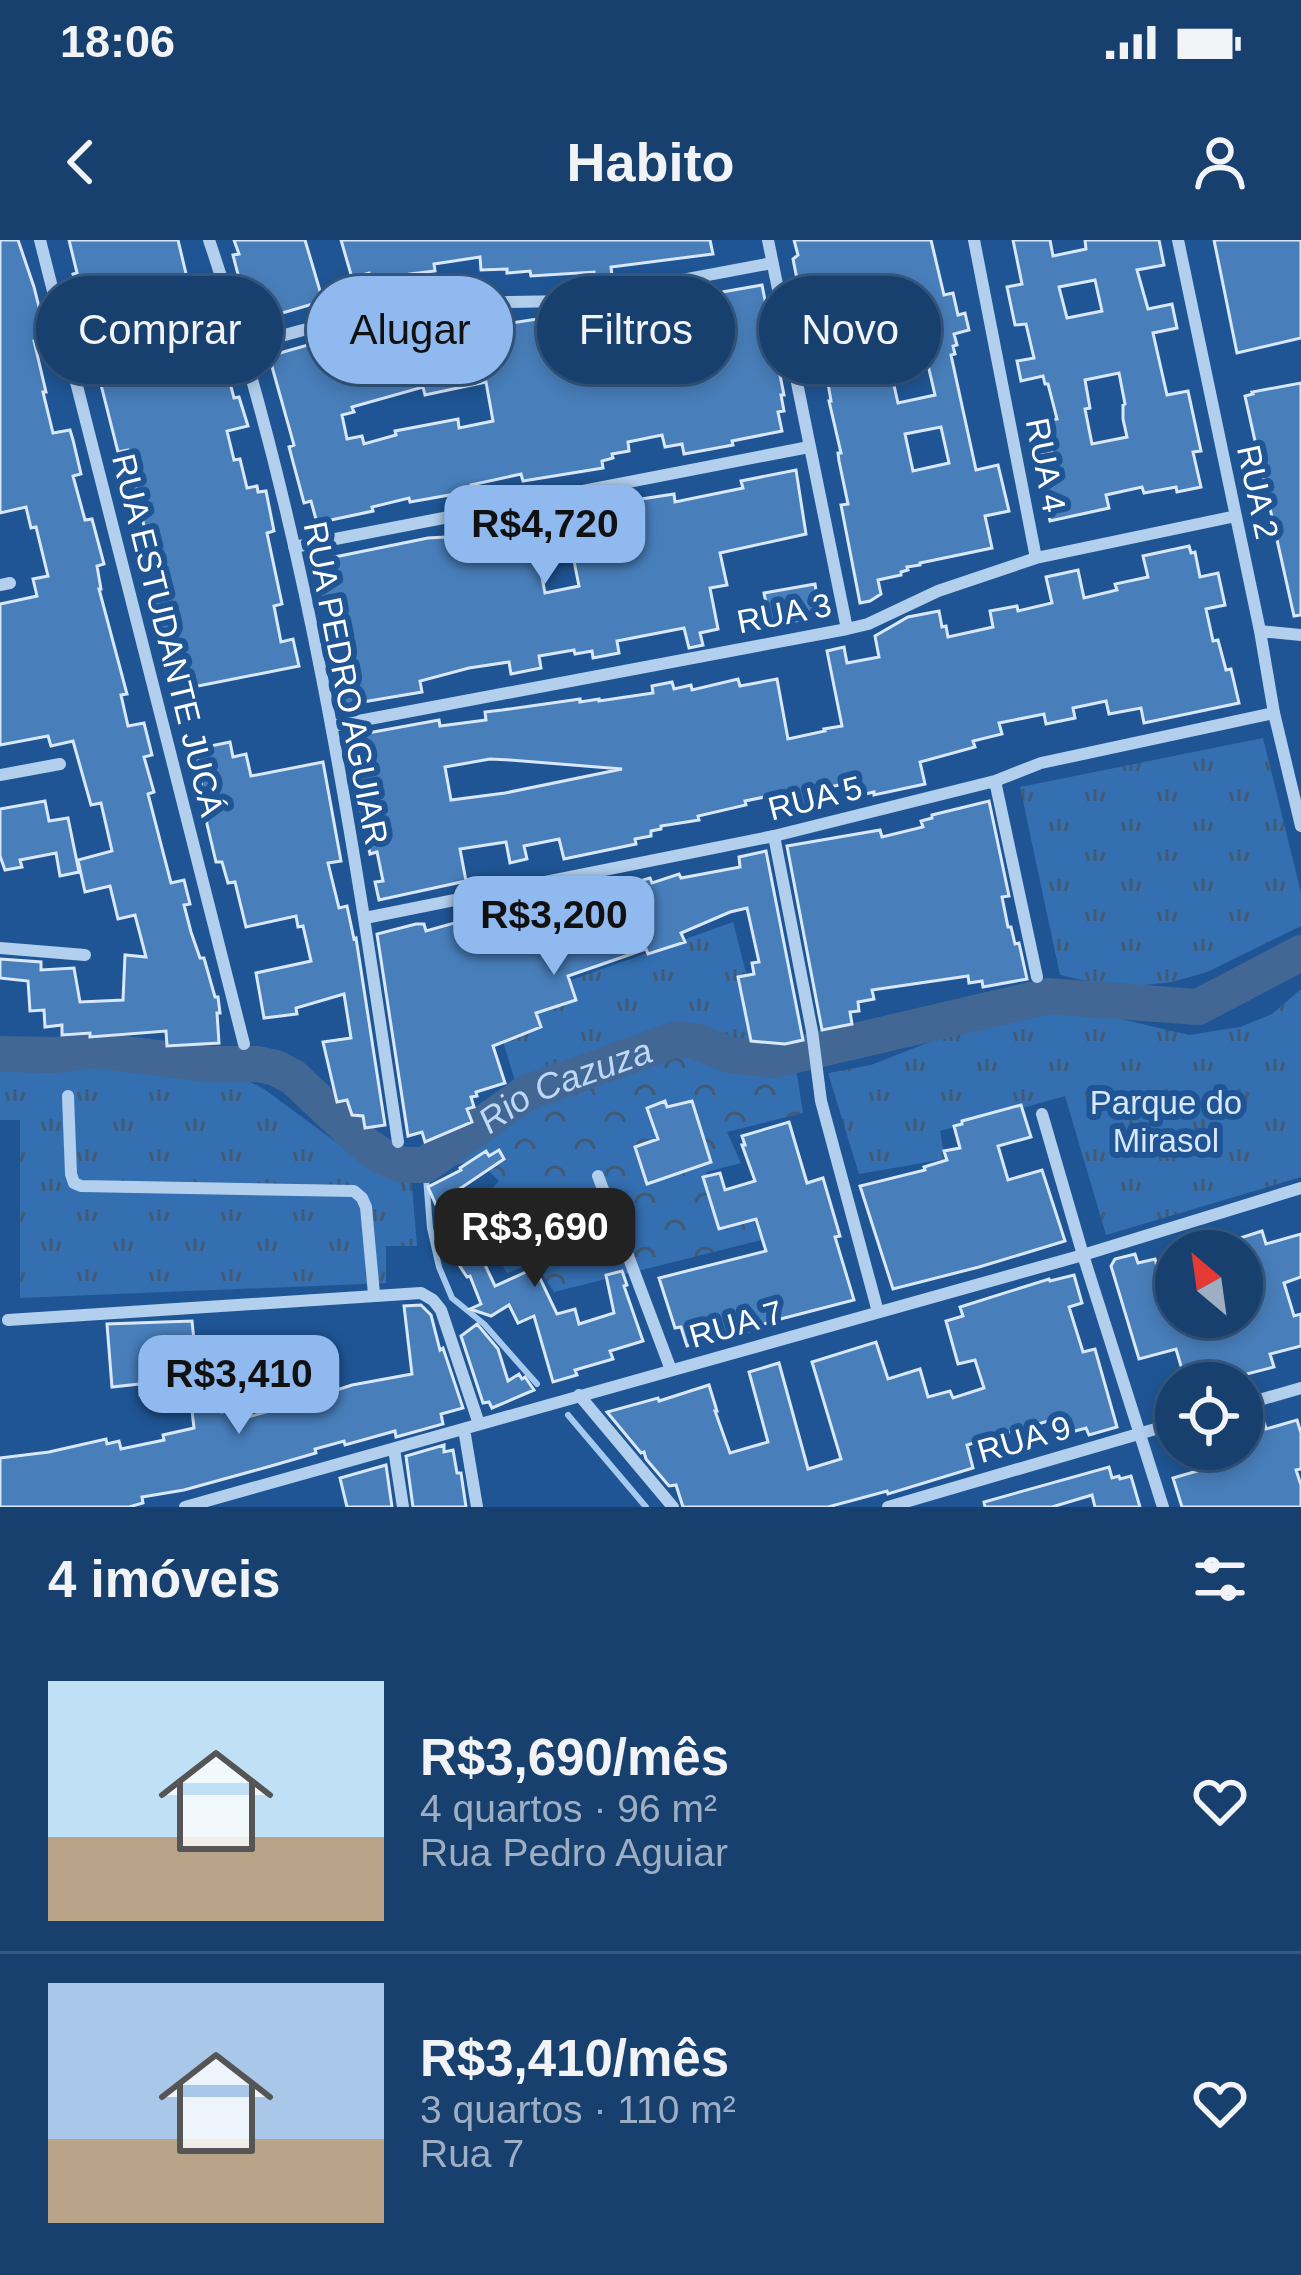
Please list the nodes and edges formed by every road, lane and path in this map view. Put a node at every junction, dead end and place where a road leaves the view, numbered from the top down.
1 (40, 240) edge
2 (209, 240) edge
3 (768, 240) edge
4 (974, 240) edge
5 (1178, 240) edge
6 (772, 263) junction
7 (221, 276) edge
8 (283, 335) edge
9 (254, 384) edge
10 (809, 447) junction
11 (1236, 516) junction
12 (295, 547) junction
13 (1036, 558) junction
14 (847, 629) junction
15 (1260, 632) junction
16 (1301, 635) edge
17 (1274, 712) junction
18 (332, 725) junction
19 (60, 764) dead end
20 (0, 776) edge
21 (995, 781) junction
22 (1301, 826) edge
23 (774, 836) junction
24 (364, 918) junction
25 (0, 948) edge
26 (85, 955) dead end
27 (1036, 977) dead end
28 (244, 1044) dead end
29 (68, 1096) dead end
30 (1042, 1114) dead end
31 (398, 1142) dead end
32 (598, 1176) dead end
33 (1301, 1188) edge
34 (1083, 1255) junction
35 (374, 1294) junction
36 (878, 1312) junction
37 (8, 1320) dead end
38 (671, 1370) junction
39 (1301, 1388) edge
40 (579, 1395) junction
41 (1263, 1399) edge
42 (479, 1424) junction
43 (464, 1429) junction
44 (1155, 1429) edge
45 (1141, 1433) junction
46 (394, 1449) junction
47 (185, 1507) edge
48 (403, 1507) edge
49 (477, 1507) edge
50 (673, 1507) edge
51 (888, 1507) edge
52 (1163, 1507) edge

1 - 28 street, RUA ESTUDANTE JUCÁ
2 - 7 street, RUA PEDRO AGUIAR
3 - 6 street
4 - 13 street, RUA 4
5 - 11 street, RUA 2
6 - 8 street
6 - 10 street
9 - 12 street, RUA PEDRO AGUIAR
10 - 12 street
10 - 14 street
11 - 13 street, RUA 3
11 - 15 street, RUA 2
12 - 18 street, RUA PEDRO AGUIAR
13 - 14 street, RUA 3
14 - 18 street, RUA 3
15 - 16 street
15 - 17 street, RUA 2
17 - 21 street, RUA 5
17 - 22 street, RUA 2
18 - 24 street, RUA PEDRO AGUIAR
19 - 20 street
21 - 23 street, RUA 5
21 - 27 street
23 - 24 street, RUA 5
23 - 36 street
24 - 31 street, RUA PEDRO AGUIAR
25 - 26 street
29 - 35 street
30 - 34 street
32 - 38 street
33 - 34 street, RUA 7
34 - 36 street, RUA 7
34 - 45 street
35 - 37 street
35 - 42 street
36 - 38 street, RUA 7
38 - 40 street, RUA 7
39 - 41 street
40 - 42 street, RUA 7
40 - 50 street
42 - 43 street, RUA 7
43 - 46 street, RUA 7
43 - 49 street
44 - 45 street, RUA 9
45 - 51 street, RUA 9
45 - 52 street
46 - 47 street, RUA 7
46 - 48 street

